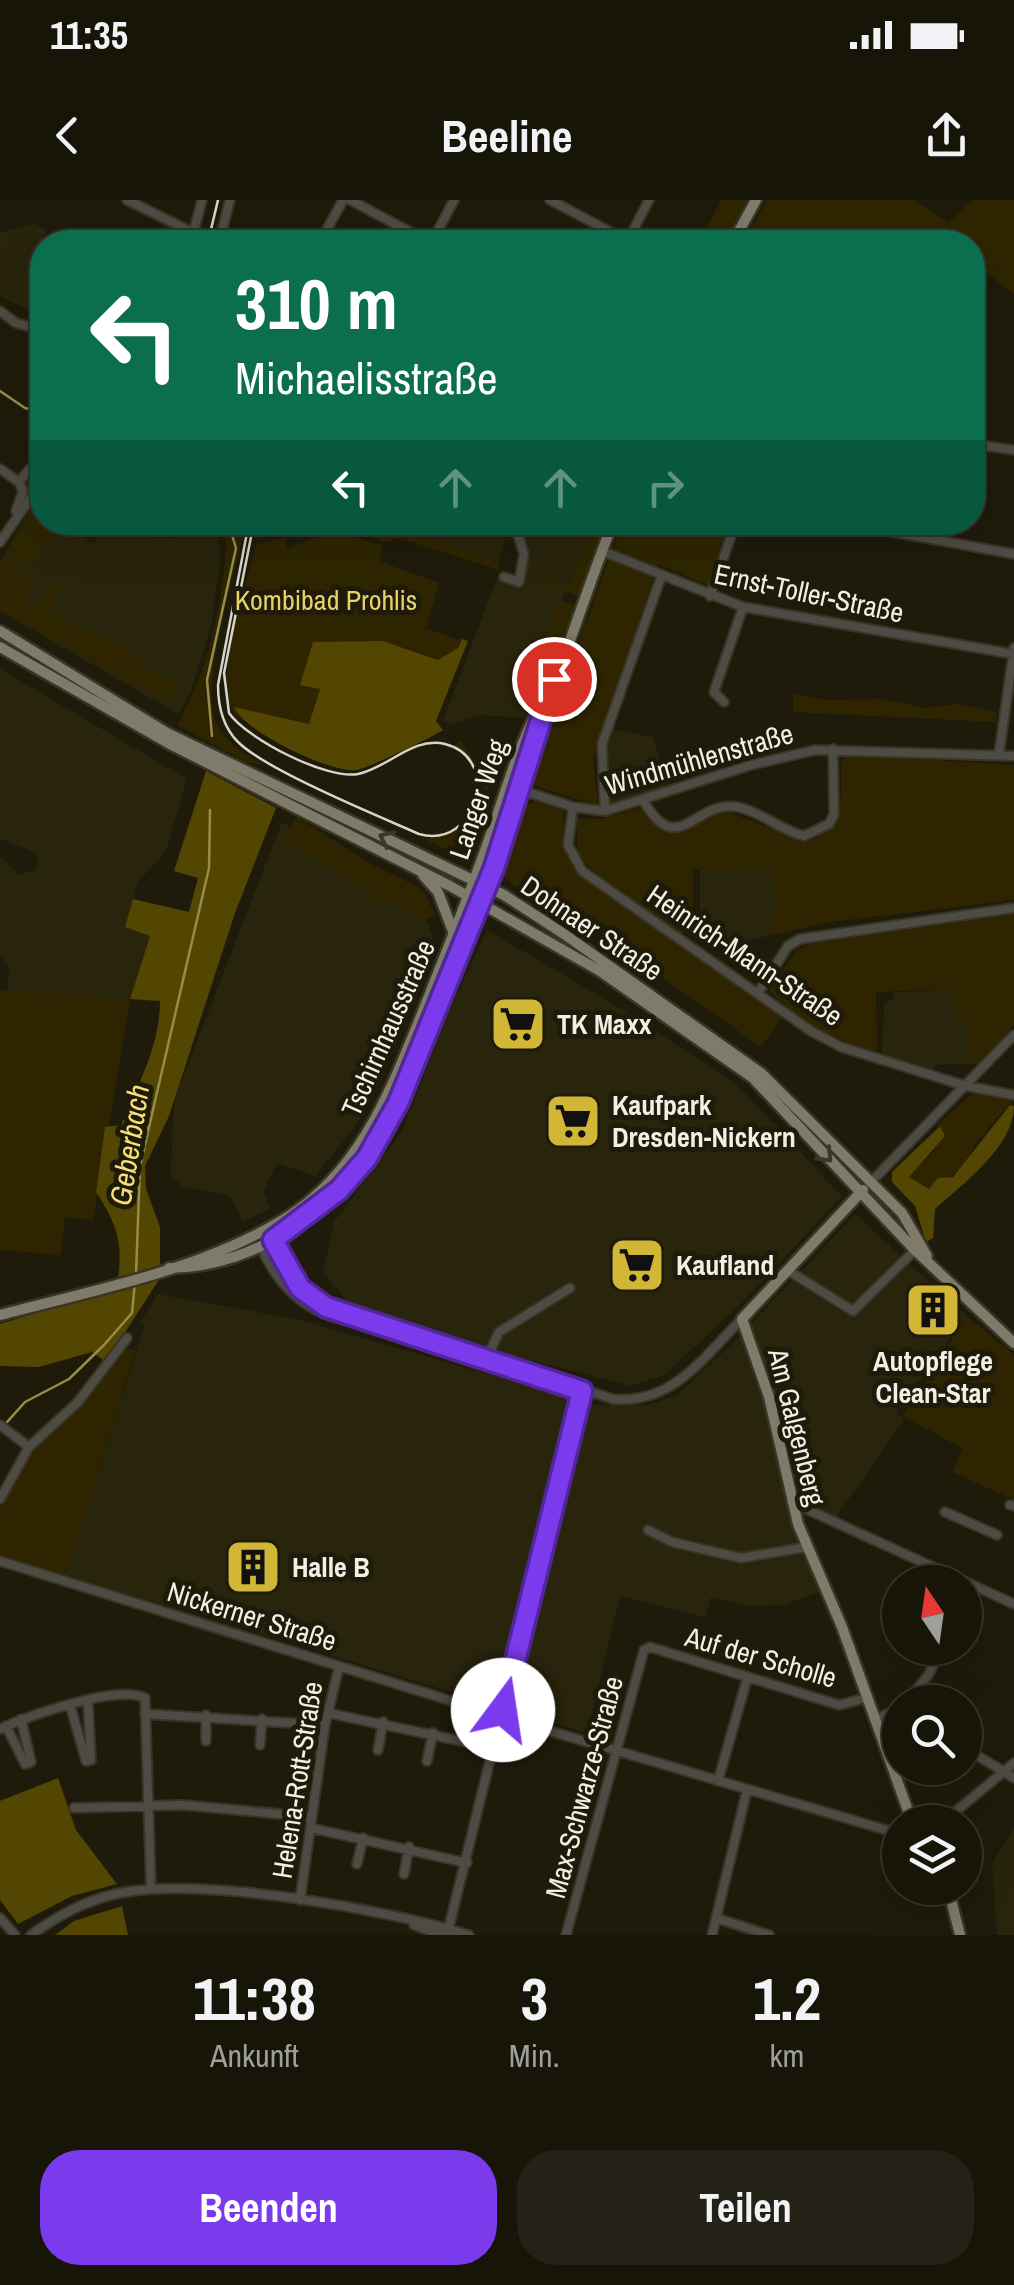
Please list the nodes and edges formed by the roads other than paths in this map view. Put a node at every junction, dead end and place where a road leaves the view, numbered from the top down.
1 (127, 200) edge
2 (202, 200) edge
3 (230, 200) edge
4 (346, 200) edge
5 (454, 200) edge
6 (550, 200) edge
7 (649, 200) edge
8 (756, 200) edge
9 (188, 230) edge
10 (193, 230) edge
11 (222, 230) edge
12 (327, 230) edge
13 (406, 230) edge
14 (437, 230) edge
15 (606, 230) edge
16 (634, 230) edge
17 (740, 230) edge
18 (0, 310) edge
19 (30, 327) edge
20 (985, 446) edge
21 (1014, 450) edge
22 (0, 467) edge
23 (30, 475) edge
24 (22, 482) junction
25 (30, 486) edge
26 (30, 502) edge
27 (13, 520) junction
28 (518, 535) edge
29 (608, 535) edge
30 (731, 535) edge
31 (910, 535) edge
32 (0, 542) edge
33 (602, 551) junction
34 (1014, 554) edge
35 (504, 577) dead end
36 (662, 578) junction
37 (710, 596) junction
38 (744, 606) junction
39 (0, 631) edge
40 (0, 646) edge
41 (1014, 651) edge
42 (554, 679) junction
43 (724, 702) dead end
44 (833, 749) junction
45 (999, 754) junction
46 (1014, 756) edge
47 (518, 789) junction
48 (643, 800) junction
49 (573, 807) junction
50 (605, 811) junction
51 (420, 871) junction
52 (474, 880) junction
53 (487, 887) junction
54 (468, 896) junction
55 (481, 902) junction
56 (1014, 908) edge
57 (454, 934) junction
58 (758, 992) junction
59 (1014, 1035) edge
60 (966, 1086) junction
61 (1014, 1095) edge
62 (871, 1182) junction
63 (861, 1192) junction
64 (262, 1231) junction
65 (273, 1240) junction
66 (261, 1247) junction
67 (916, 1250) junction
68 (933, 1265) junction
69 (165, 1269) junction
70 (788, 1271) junction
71 (570, 1288) dead end
72 (0, 1315) edge
73 (742, 1319) junction
74 (364, 1322) junction
75 (127, 1338) dead end
76 (1014, 1343) edge
77 (486, 1360) junction
78 (582, 1391) junction
79 (2, 1426) edge
80 (29, 1447) junction
81 (0, 1500) edge
82 (790, 1502) junction
83 (944, 1512) dead end
84 (648, 1530) dead end
85 (997, 1535) dead end
86 (807, 1547) junction
87 (0, 1560) edge
88 (1014, 1604) edge
89 (644, 1650) joint
90 (339, 1667) junction
91 (747, 1678) junction
92 (866, 1698) junction
93 (88, 1702) junction
94 (70, 1705) junction
95 (503, 1710) junction
96 (328, 1713) junction
97 (146, 1714) junction
98 (206, 1715) junction
99 (882, 1716) edge
100 (489, 1717) junction
101 (21, 1719) junction
102 (262, 1719) junction
103 (874, 1720) junction
104 (383, 1722) junction
105 (325, 1726) junction
106 (510, 1726) junction
107 (3, 1727) edge
108 (498, 1732) junction
109 (433, 1733) junction
110 (206, 1741) dead end
111 (260, 1744) dead end
112 (494, 1748) junction
113 (378, 1750) dead end
114 (619, 1750) junction
115 (982, 1759) edge
116 (86, 1761) junction
117 (428, 1762) dead end
118 (1014, 1763) edge
119 (88, 1773) dead end
120 (1009, 1776) edge
121 (718, 1781) junction
122 (748, 1790) junction
123 (149, 1805) junction
124 (906, 1805) edge
125 (967, 1805) edge
126 (74, 1808) dead end
127 (312, 1817) junction
128 (310, 1828) junction
129 (882, 1829) edge
130 (363, 1838) junction
131 (409, 1847) junction
132 (467, 1863) junction
133 (358, 1864) dead end
134 (404, 1874) dead end
135 (151, 1890) junction
136 (300, 1900) junction
137 (952, 1905) edge
138 (0, 1918) edge
139 (716, 1918) junction
140 (445, 1933) edge
141 (764, 1934) edge
142 (15, 1935) edge
143 (31, 1935) edge
144 (468, 1935) edge
145 (566, 1935) edge
146 (712, 1935) edge
147 (960, 1935) edge

1 - 9 street
2 - 10 street
3 - 11 street
4 - 12 street
4 - 13 street
5 - 14 street
6 - 15 street
7 - 16 street
8 - 17 main road
18 - 19 street
20 - 21 street
22 - 24 street
23 - 24 street
24 - 25 street
24 - 27 street
26 - 27 street
27 - 32 street
28 - 35 street
29 - 33 main road, Langer Weg
30 - 37 street
31 - 34 street
33 - 36 street, Ernst-Toller-Straße
33 - 42 main road, Langer Weg
36 - 37 street, Ernst-Toller-Straße
36 - 50 street
37 - 38 street, Ernst-Toller-Straße
38 - 41 street, Ernst-Toller-Straße
38 - 43 street
52 -> 39 main road, Dohnaer Straße
40 - 51 main road, Dohnaer Straße
41 - 45 street
42 - 47 main road, Langer Weg
42 - 52 main road, Langer Weg
44 - 45 street, Windmühlenstraße
44 - 48 street, Windmühlenstraße
44 - 48 street
45 - 46 street, Windmühlenstraße
47 - 49 street, Windmühlenstraße
47 - 53 main road, Langer Weg
48 - 50 street, Windmühlenstraße
49 - 50 street, Windmühlenstraße
49 - 58 street, Heinrich-Mann-Straße
51 - 54 main road, Dohnaer Straße
51 - 57 main road
52 - 53 main road, Dohnaer Straße
52 - 54 main road, Tschirnhausstraße
53 - 55 main road, Tschirnhausstraße
53 - 62 main road, Dohnaer Straße
54 - 55 main road, Dohnaer Straße
54 - 57 main road, Tschirnhausstraße
55 -> 63 main road, Dohnaer Straße
55 - 65 main road, Tschirnhausstraße
56 - 58 street
57 - 64 main road, Tschirnhausstraße
58 - 60 street, Heinrich-Mann-Straße
59 - 60 street
60 - 61 street, Heinrich-Mann-Straße
60 - 62 street
62 - 63 main road
62 - 68 main road, Dohnaer Straße
63 - 67 main road, Dohnaer Straße
63 - 70 main road
64 - 65 street
64 - 66 main road
64 - 69 main road, Tschirnhausstraße
65 - 66 main road, Tschirnhausstraße
65 - 74 street
66 - 69 main road, Tschirnhausstraße
66 - 74 street
67 - 68 main road, Dohnaer Straße
67 - 70 street
68 - 76 main road, Dohnaer Straße
69 - 72 main road, Tschirnhausstraße
70 - 73 main road
71 - 77 street
73 - 78 street
73 - 82 main road, Am Galgenberg
74 - 77 street
75 - 80 street
77 - 78 street
78 - 95 street
79 - 80 street
80 - 81 street
82 - 86 main road, Am Galgenberg
82 - 88 street
83 - 85 street
84 - 86 street, Am Galgenberg
86 - 92 main road, Am Galgenberg
87 - 90 street, Nickerner Straße
89 - 91 street, Auf der Scholle
89 - 114 street, Max-Schwarze-Straße
90 - 96 street, Helena-Rott-Straße
90 - 100 street, Nickerner Straße
91 - 92 street, Auf der Scholle
91 - 121 street
92 - 103 main road, Am Galgenberg
93 - 94 street
93 - 97 street
93 - 116 street
94 - 101 street
94 - 116 street
95 - 100 street
95 - 106 street
96 - 104 street
96 - 105 street, Helena-Rott-Straße
97 - 98 street
97 - 123 street
98 - 102 street
98 - 110 street
99 - 103 street
100 - 108 street
101 - 107 street
101 - 107 street
102 - 105 street
102 - 111 street
103 - 124 main road, Am Galgenberg
104 - 109 street
104 - 113 street
105 - 127 street, Helena-Rott-Straße
106 - 108 street
106 - 114 street
108 - 112 street
109 - 112 street
109 - 117 street
112 - 132 street
114 - 121 street
114 - 145 street, Max-Schwarze-Straße
115 - 120 street
116 - 119 street
118 - 120 street
120 - 125 street
121 - 122 street
122 - 129 street
122 - 139 street
123 - 126 street
123 - 127 street
123 - 135 street
127 - 128 street, Helena-Rott-Straße
128 - 130 street
128 - 136 street, Helena-Rott-Straße
130 - 131 street
130 - 133 street
131 - 132 street
131 - 134 street
132 - 140 street
135 - 136 street
135 - 143 street
136 - 140 street
137 - 147 main road
138 - 142 street
139 - 141 street
139 - 146 street
140 - 144 street

